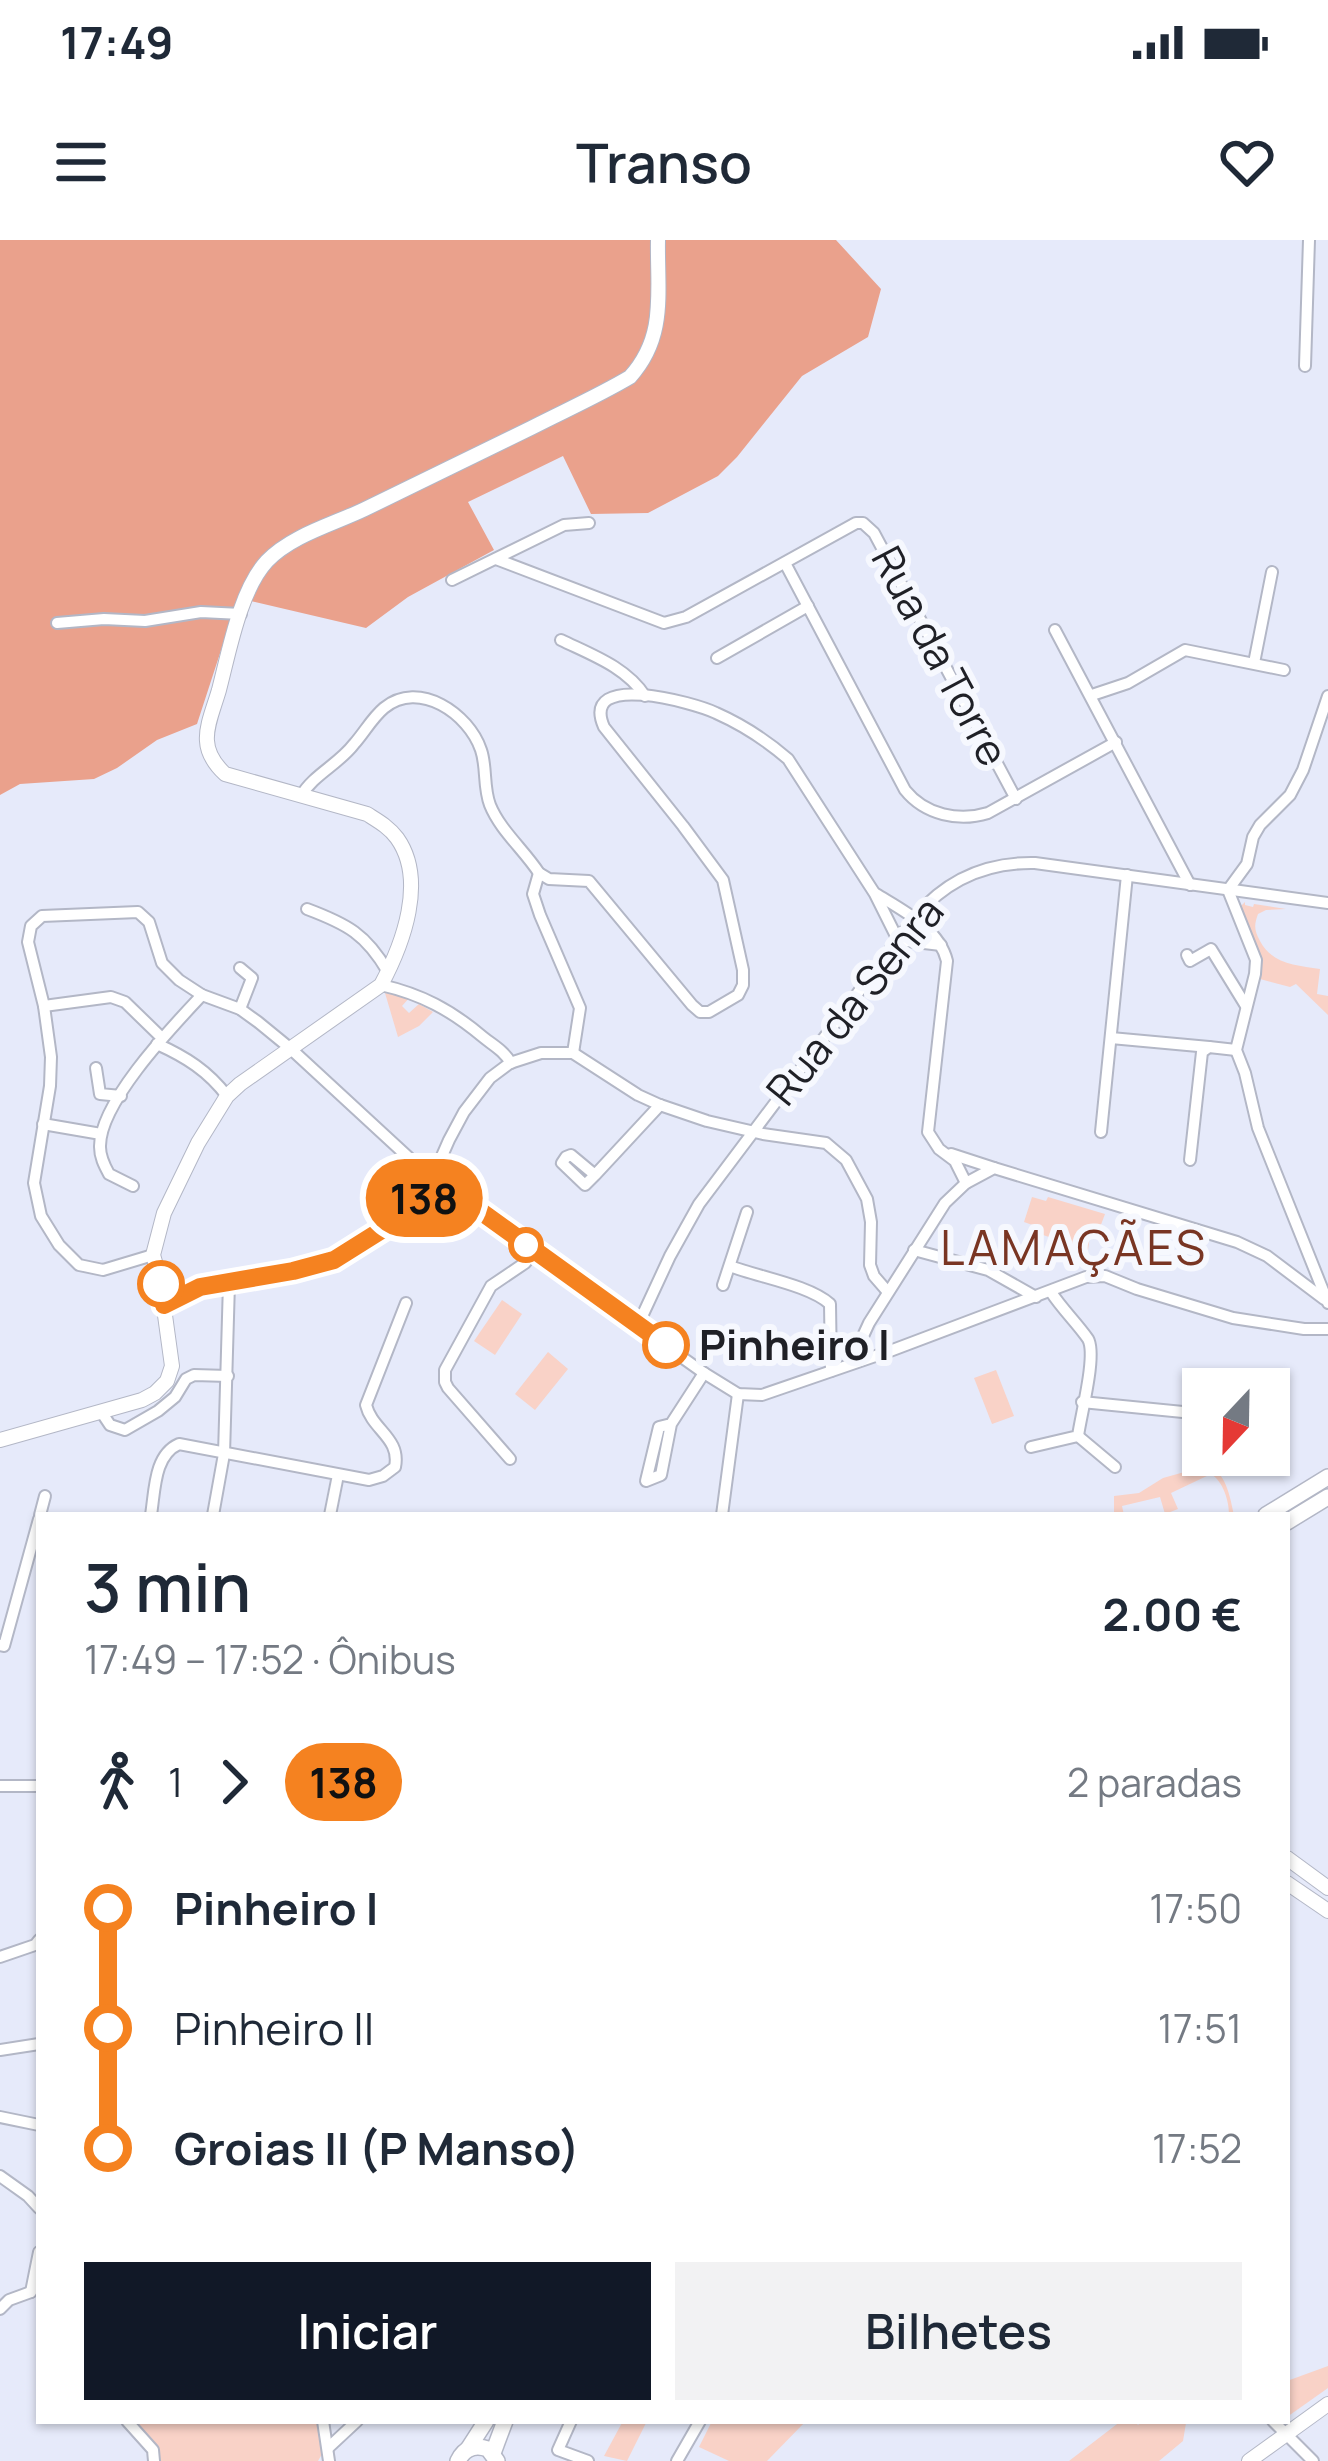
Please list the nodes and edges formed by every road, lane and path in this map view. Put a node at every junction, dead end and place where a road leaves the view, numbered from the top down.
1 (658, 240) edge
2 (1310, 240) edge
3 (1305, 366) dead end
4 (589, 523) dead end
5 (496, 559) junction
6 (784, 563) junction
7 (1272, 572) dead end
8 (452, 580) dead end
9 (808, 606) junction
10 (241, 614) junction
11 (58, 623) dead end
12 (1055, 630) dead end
13 (561, 640) dead end
14 (717, 658) dead end
15 (1254, 663) junction
16 (1284, 670) dead end
17 (1092, 695) junction
18 (645, 696) junction
19 (1328, 696) edge
20 (1116, 742) junction
21 (301, 796) junction
22 (1016, 799) junction
23 (539, 873) junction
24 (1126, 875) junction
25 (1190, 884) junction
26 (1228, 890) junction
27 (874, 894) junction
28 (1328, 903) edge
29 (307, 909) dead end
30 (915, 917) junction
31 (898, 940) junction
32 (941, 945) junction
33 (1187, 955) dead end
34 (240, 968) dead end
35 (384, 978) junction
36 (202, 995) junction
37 (44, 1006) junction
38 (1246, 1006) junction
39 (240, 1010) junction
40 (1111, 1038) junction
41 (160, 1041) junction
42 (1209, 1047) junction
43 (291, 1049) junction
44 (1236, 1050) junction
45 (573, 1053) junction
46 (511, 1063) junction
47 (96, 1068) dead end
48 (121, 1096) junction
49 (227, 1096) junction
50 (660, 1106) junction
51 (43, 1124) junction
52 (752, 1131) junction
53 (1101, 1132) dead end
54 (101, 1134) junction
55 (947, 1154) junction
56 (1190, 1160) dead end
57 (994, 1168) junction
58 (595, 1175) dead end
59 (433, 1177) junction
60 (966, 1183) junction
61 (133, 1186) dead end
62 (748, 1212) dead end
63 (914, 1250) junction
64 (535, 1252) junction
65 (153, 1255) junction
66 (730, 1266) junction
67 (229, 1283) junction
68 (722, 1285) dead end
69 (887, 1291) junction
70 (1051, 1292) junction
71 (1036, 1297) junction
72 (1326, 1301) edge
73 (406, 1303) dead end
74 (164, 1305) junction
75 (638, 1325) junction
76 (1328, 1329) edge
77 (856, 1361) junction
78 (831, 1371) junction
79 (704, 1373) junction
80 (228, 1376) junction
81 (738, 1394) junction
82 (1082, 1402) junction
83 (1182, 1412) edge
84 (102, 1413) junction
85 (671, 1424) junction
86 (1078, 1436) junction
87 (0, 1440) edge
88 (1031, 1448) dead end
89 (224, 1454) junction
90 (510, 1459) dead end
91 (1115, 1467) dead end
92 (338, 1475) junction
93 (1328, 1477) edge
94 (45, 1496) dead end
95 (1328, 1497) edge
96 (41, 1512) edge
97 (152, 1512) edge
98 (214, 1512) edge
99 (331, 1512) edge
100 (722, 1512) edge
101 (1271, 1512) edge
102 (1290, 1520) edge
103 (36, 1531) edge
104 (0, 1645) edge
105 (0, 1786) edge
106 (36, 1786) edge
107 (1290, 1860) edge
108 (1290, 1884) edge
109 (1328, 1888) edge
110 (1328, 1911) edge
111 (36, 1944) edge
112 (0, 1958) edge
113 (36, 2044) edge
114 (0, 2050) edge
115 (0, 2117) edge
116 (36, 2124) edge
117 (0, 2176) edge
118 (36, 2205) edge
119 (36, 2267) edge
120 (31, 2292) junction
121 (36, 2301) edge
122 (0, 2308) edge
123 (1328, 2404) edge
124 (130, 2424) edge
125 (323, 2424) edge
126 (355, 2424) edge
127 (482, 2424) edge
128 (504, 2424) edge
129 (569, 2424) edge
130 (698, 2424) edge
131 (1276, 2424) edge
132 (1286, 2434) junction
133 (463, 2455) edge
134 (328, 2457) edge
135 (495, 2457) edge
136 (154, 2461) edge
137 (588, 2461) edge
138 (677, 2461) edge
139 (1249, 2461) edge
140 (1313, 2461) edge

1 - 10 street
2 - 3 street
4 - 5 street
5 - 6 street
5 - 8 street
6 - 9 street
6 - 22 street, Rua da Torre
7 - 15 street
9 - 14 street
9 - 22 street
10 - 11 street
10 - 21 street
12 - 17 street
13 - 18 street
15 - 16 street
15 - 17 street
17 - 20 street
18 - 23 street
18 - 27 street
19 - 26 street
20 - 22 street
20 - 25 street
21 - 23 street
21 - 35 street
23 - 45 street
24 - 25 street, Rua da Senra
24 - 30 street, Rua da Senra
24 - 40 street
25 - 26 street, Rua da Senra
26 - 28 street, Rua da Senra
26 - 38 street
27 - 30 street
27 - 31 street
29 - 35 street
30 - 31 street, Rua da Senra
30 - 32 street
31 - 32 street
31 - 52 street, Rua da Senra
32 - 55 street
33 - 38 street
34 - 39 street
35 - 43 street
35 - 46 street
36 - 37 street
36 - 39 street
36 - 41 street
37 - 41 street
37 - 51 street
38 - 44 street
39 - 43 street
40 - 42 street
40 - 53 street
41 - 48 street
41 - 49 street
42 - 44 street
42 - 56 street
43 - 49 street
43 - 59 street
44 - 72 street
45 - 46 street
45 - 50 street
46 - 59 street
47 - 48 street
48 - 54 street
49 - 65 street
50 - 52 street
50 - 58 street
51 - 54 street
51 - 65 street
52 - 69 street
52 - 75 street, Rua da Senra
54 - 61 street
55 - 57 street
55 - 60 street
57 - 60 street
57 - 72 street
59 - 64 street
59 - 67 street
60 - 63 street
62 - 66 street
63 - 69 street
63 - 71 street
64 - 75 street
64 - 90 street
65 - 74 street
66 - 68 street
66 - 78 street
67 - 74 street
67 - 80 street
69 - 77 street
70 - 71 street
70 - 76 street
70 - 82 street
71 - 77 street
73 - 92 street
74 - 84 street
75 - 79 street
77 - 78 street
78 - 81 street
79 - 81 street
79 - 85 street
80 - 84 street
80 - 89 street
81 - 100 street
82 - 83 street
82 - 86 street
84 - 87 street
85 - 85 street
86 - 88 street
86 - 91 street
89 - 92 street
89 - 97 street
89 - 98 street
92 - 99 street
93 - 101 main road
94 - 96 street
95 - 102 main road
103 - 104 street
105 - 106 street
107 - 109 street
108 - 110 street
111 - 112 street
113 - 114 street
115 - 116 street
117 - 118 street
119 - 120 street
120 - 121 street
120 - 122 street
123 - 132 street
124 - 136 street
125 - 134 street
126 - 134 street
127 - 133 main road
128 - 135 main road
129 - 137 street
130 - 138 street
131 - 132 street
132 - 139 street
132 - 140 street
133 - 135 main road

